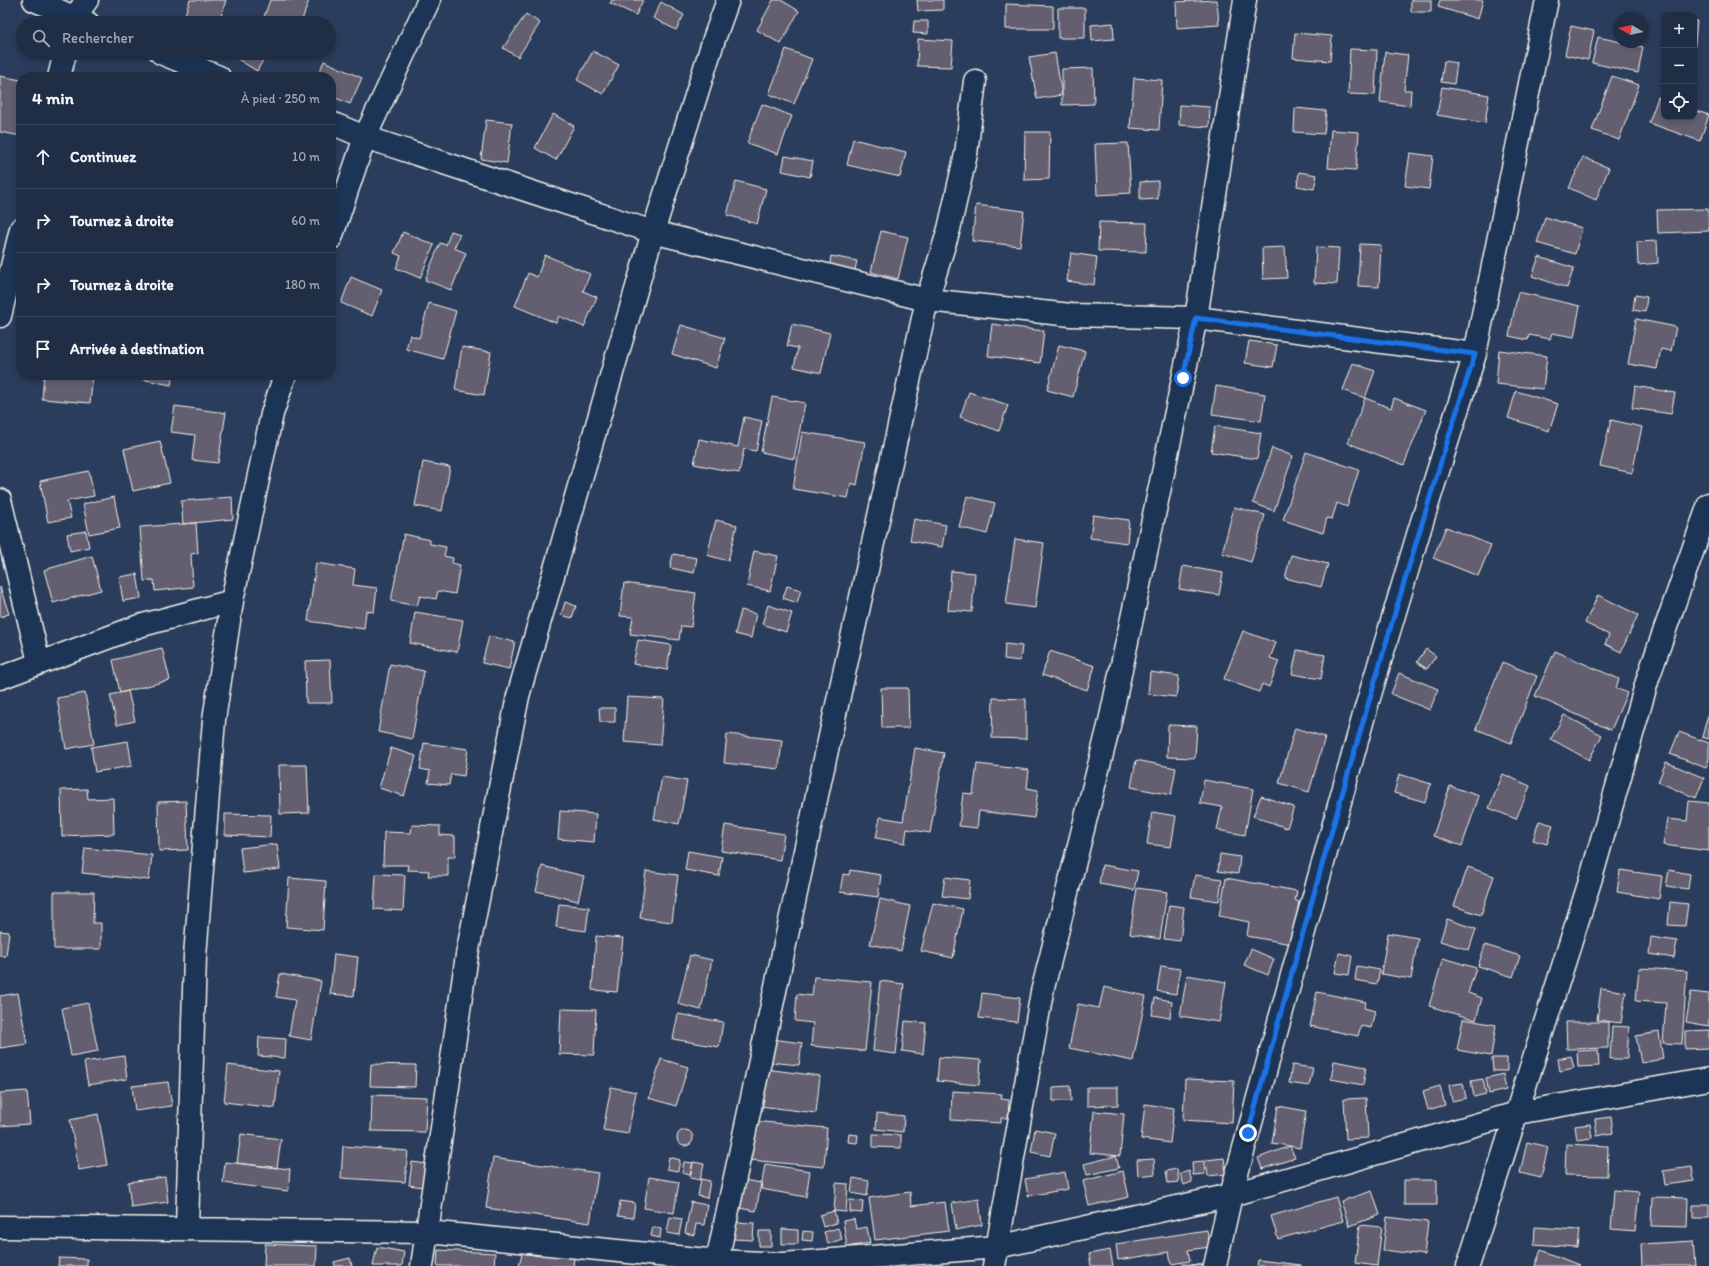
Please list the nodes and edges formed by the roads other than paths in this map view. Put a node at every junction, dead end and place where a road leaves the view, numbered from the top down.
1 (34, 0) edge
2 (86, 0) edge
3 (429, 0) edge
4 (728, 0) edge
5 (1244, 0) edge
6 (1547, 0) edge
7 (68, 16) edge
8 (80, 16) edge
9 (63, 60) edge
10 (178, 60) edge
11 (60, 72) edge
12 (207, 72) edge
13 (975, 81) dead end
14 (336, 125) edge
15 (365, 136) junction
16 (336, 223) edge
17 (654, 232) junction
18 (16, 250) edge
19 (927, 300) junction
20 (0, 316) edge
21 (1196, 318) junction
22 (1475, 354) junction
23 (283, 380) edge
24 (0, 500) edge
25 (1709, 504) edge
26 (232, 601) junction
27 (39, 662) junction
28 (0, 678) edge
29 (1709, 1079) edge
30 (1517, 1113) junction
31 (1231, 1195) junction
32 (0, 1227) edge
33 (187, 1228) junction
34 (428, 1232) junction
35 (995, 1257) edge
36 (717, 1264) edge
37 (422, 1266) edge
38 (1215, 1266) edge
39 (1468, 1266) edge

1 - 7 street
2 - 8 street
3 - 15 street
4 - 17 street
5 - 21 street
6 - 22 street
9 - 11 street
10 - 12 street
13 - 19 street
14 - 15 street
15 - 16 street
15 - 17 street
17 - 19 street
17 - 34 street
18 - 20 street
19 - 21 street
19 - 36 street
21 - 22 street
21 - 35 street
22 - 31 street
23 - 26 street
24 - 27 street
25 - 30 street
26 - 27 street
26 - 33 street
27 - 28 street
29 - 30 street
30 - 31 street
30 - 39 street
31 - 35 street
31 - 38 street
32 - 33 street
33 - 34 street
34 - 36 street
34 - 37 street
35 - 36 street

